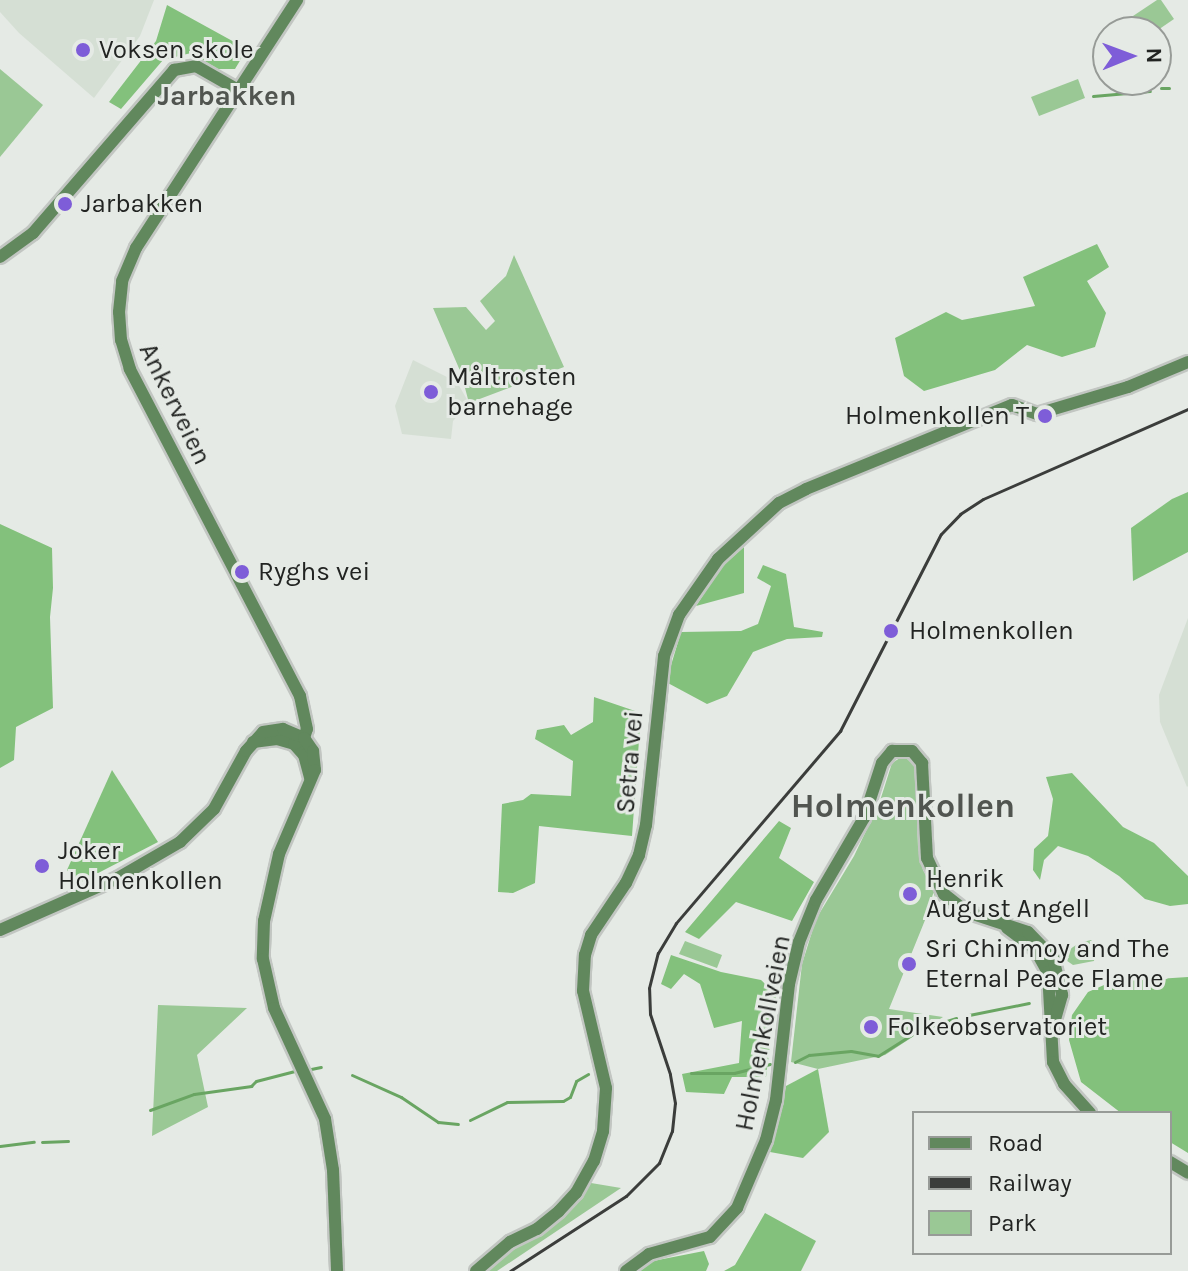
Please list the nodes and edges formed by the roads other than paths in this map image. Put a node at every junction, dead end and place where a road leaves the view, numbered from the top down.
1 (297, 0) edge
2 (238, 90) junction
3 (0, 257) edge
4 (1188, 362) edge
5 (297, 738) junction
6 (0, 930) edge
7 (1088, 1111) edge
8 (337, 1271) edge
9 (476, 1271) edge
10 (626, 1271) edge

1 - 2 main road, Ankerveien
2 - 3 main road
2 - 5 main road, Ankerveien
4 - 9 main road, Setra vei
5 - 6 main road
5 - 8 main road
7 - 10 main road, Holmenkollveien

